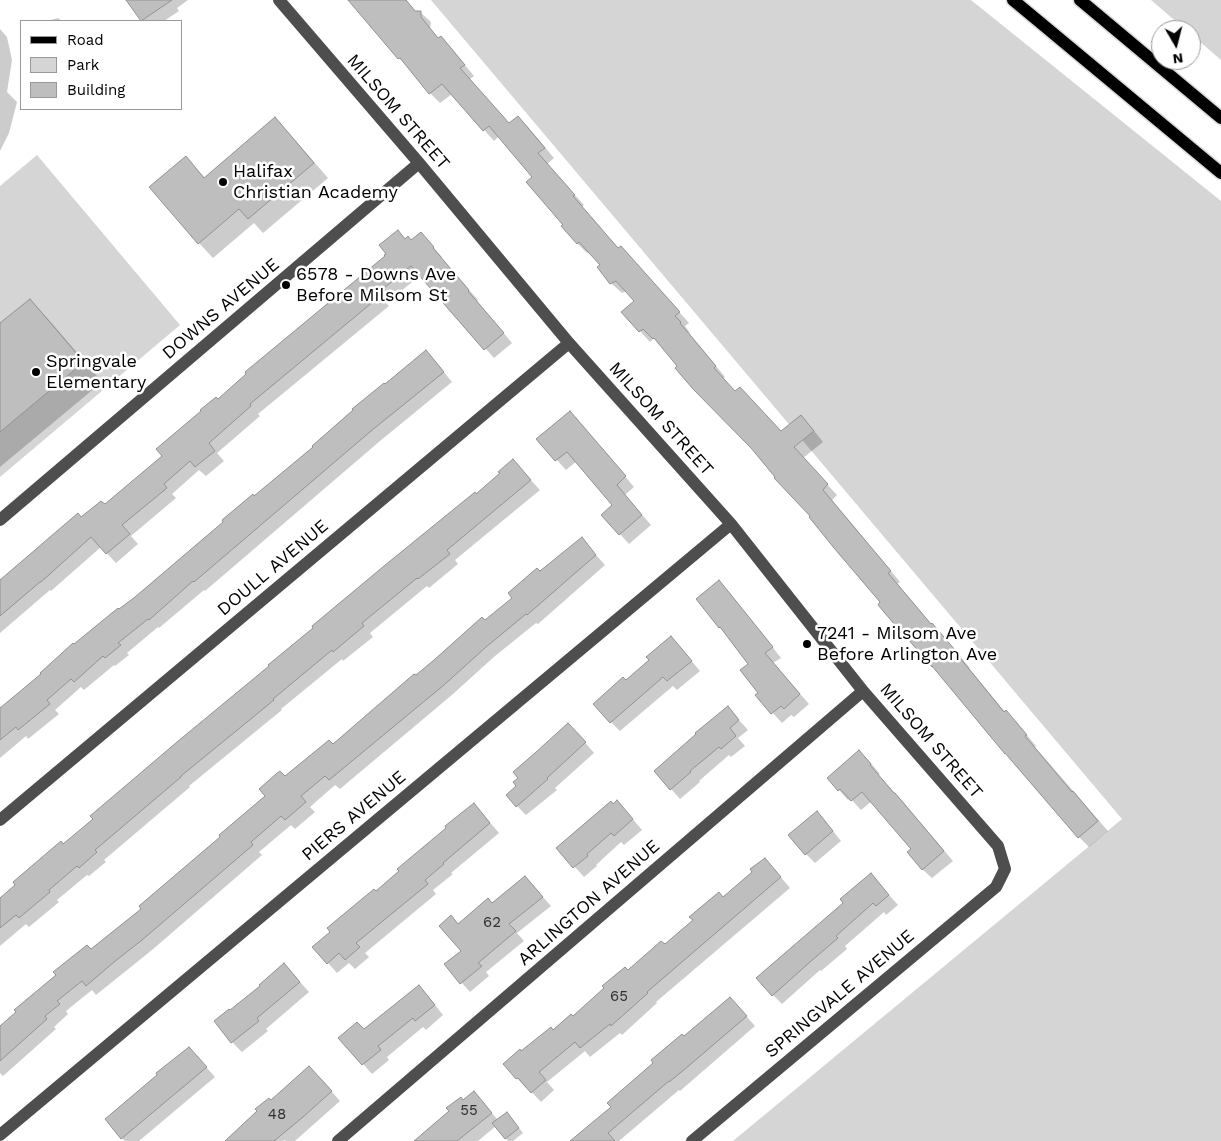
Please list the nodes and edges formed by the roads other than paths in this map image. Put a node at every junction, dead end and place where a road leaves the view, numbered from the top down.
1 (279, 0) edge
2 (1013, 0) edge
3 (1080, 0) edge
4 (1221, 118) edge
5 (419, 163) junction
6 (1221, 173) edge
7 (569, 343) junction
8 (0, 520) edge
9 (731, 524) junction
10 (863, 691) junction
11 (0, 820) edge
12 (1005, 869) joint
13 (0, 1135) edge
14 (338, 1141) edge
15 (692, 1141) edge

1 - 5 street, MILSOM STREET
2 - 6 main road
3 - 4 main road
5 - 7 street, MILSOM STREET
5 - 8 street, DOWNS AVENUE
7 - 9 street, MILSOM STREET
7 - 11 street, DOULL AVENUE
9 - 10 street, MILSOM STREET
9 - 13 street, PIERS AVENUE
10 - 12 street, MILSOM STREET
10 - 14 street, ARLINGTON AVENUE
12 - 15 street, SPRINGVALE AVENUE

